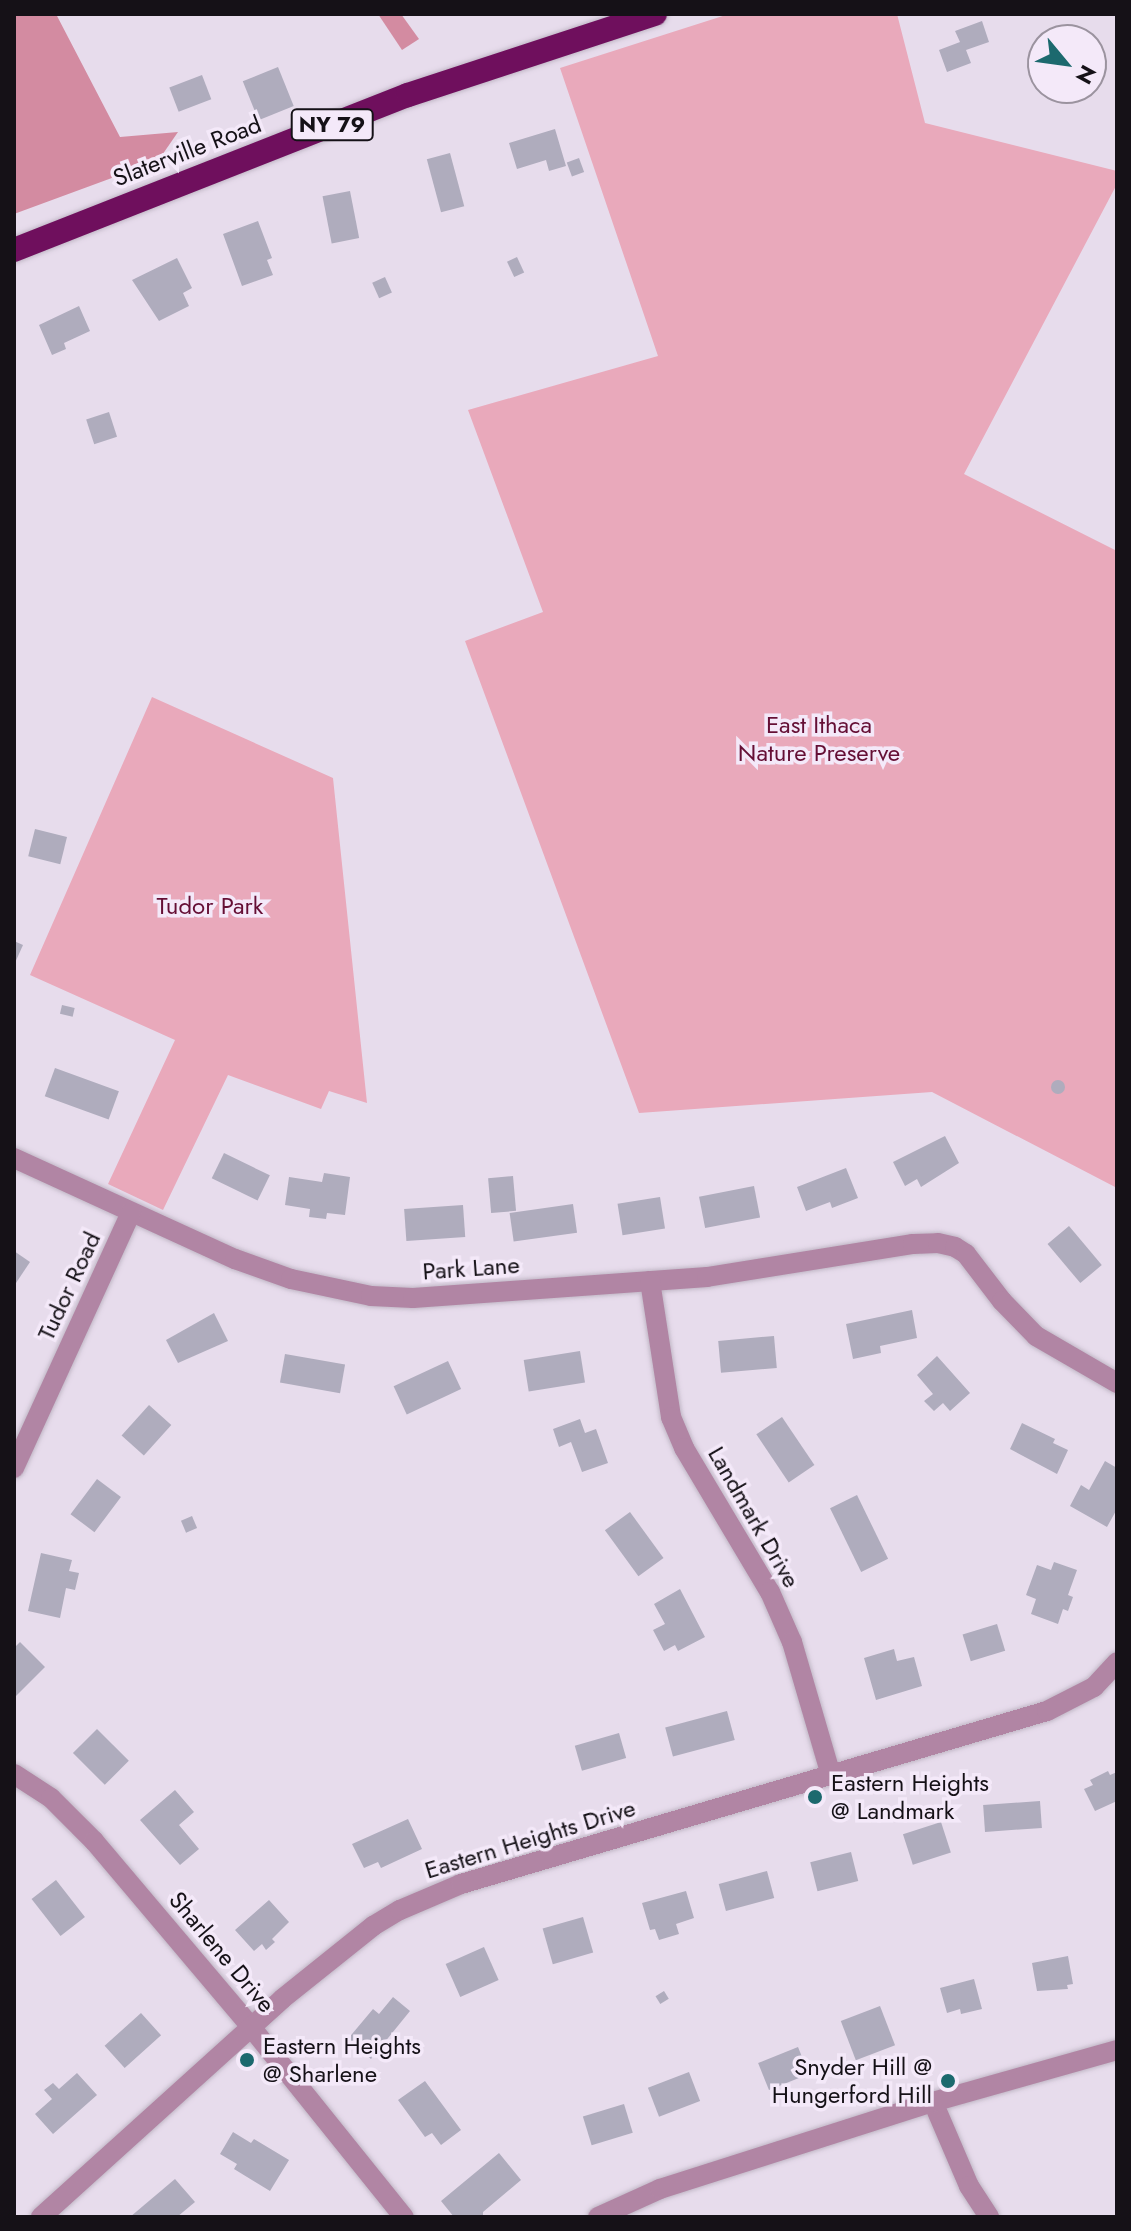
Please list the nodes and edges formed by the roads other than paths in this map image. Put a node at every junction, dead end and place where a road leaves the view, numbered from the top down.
1 (655, 14) edge
2 (14, 250) edge
3 (14, 1158) edge
4 (131, 1212) junction
5 (650, 1281) junction
6 (1117, 1383) edge
7 (14, 1468) edge
8 (1117, 1662) edge
9 (14, 1774) edge
10 (831, 1775) junction
11 (251, 2027) junction
12 (1117, 2050) edge
13 (933, 2102) junction
14 (41, 2217) edge
15 (404, 2217) edge
16 (598, 2217) edge
17 (989, 2217) edge

1 - 2 highway, Slaterville Road / NY 79
3 - 4 street, Park Lane
4 - 5 street, Park Lane
4 - 7 street, Tudor Road
5 - 6 street, Park Lane
5 - 10 street, Landmark Drive
8 - 10 street, Eastern Heights Drive
9 - 11 street, Sharlene Drive
10 - 11 street, Eastern Heights Drive
11 - 14 street, Eastern Heights Drive
11 - 15 street, Sharlene Drive
12 - 13 street
13 - 16 street
13 - 17 street

